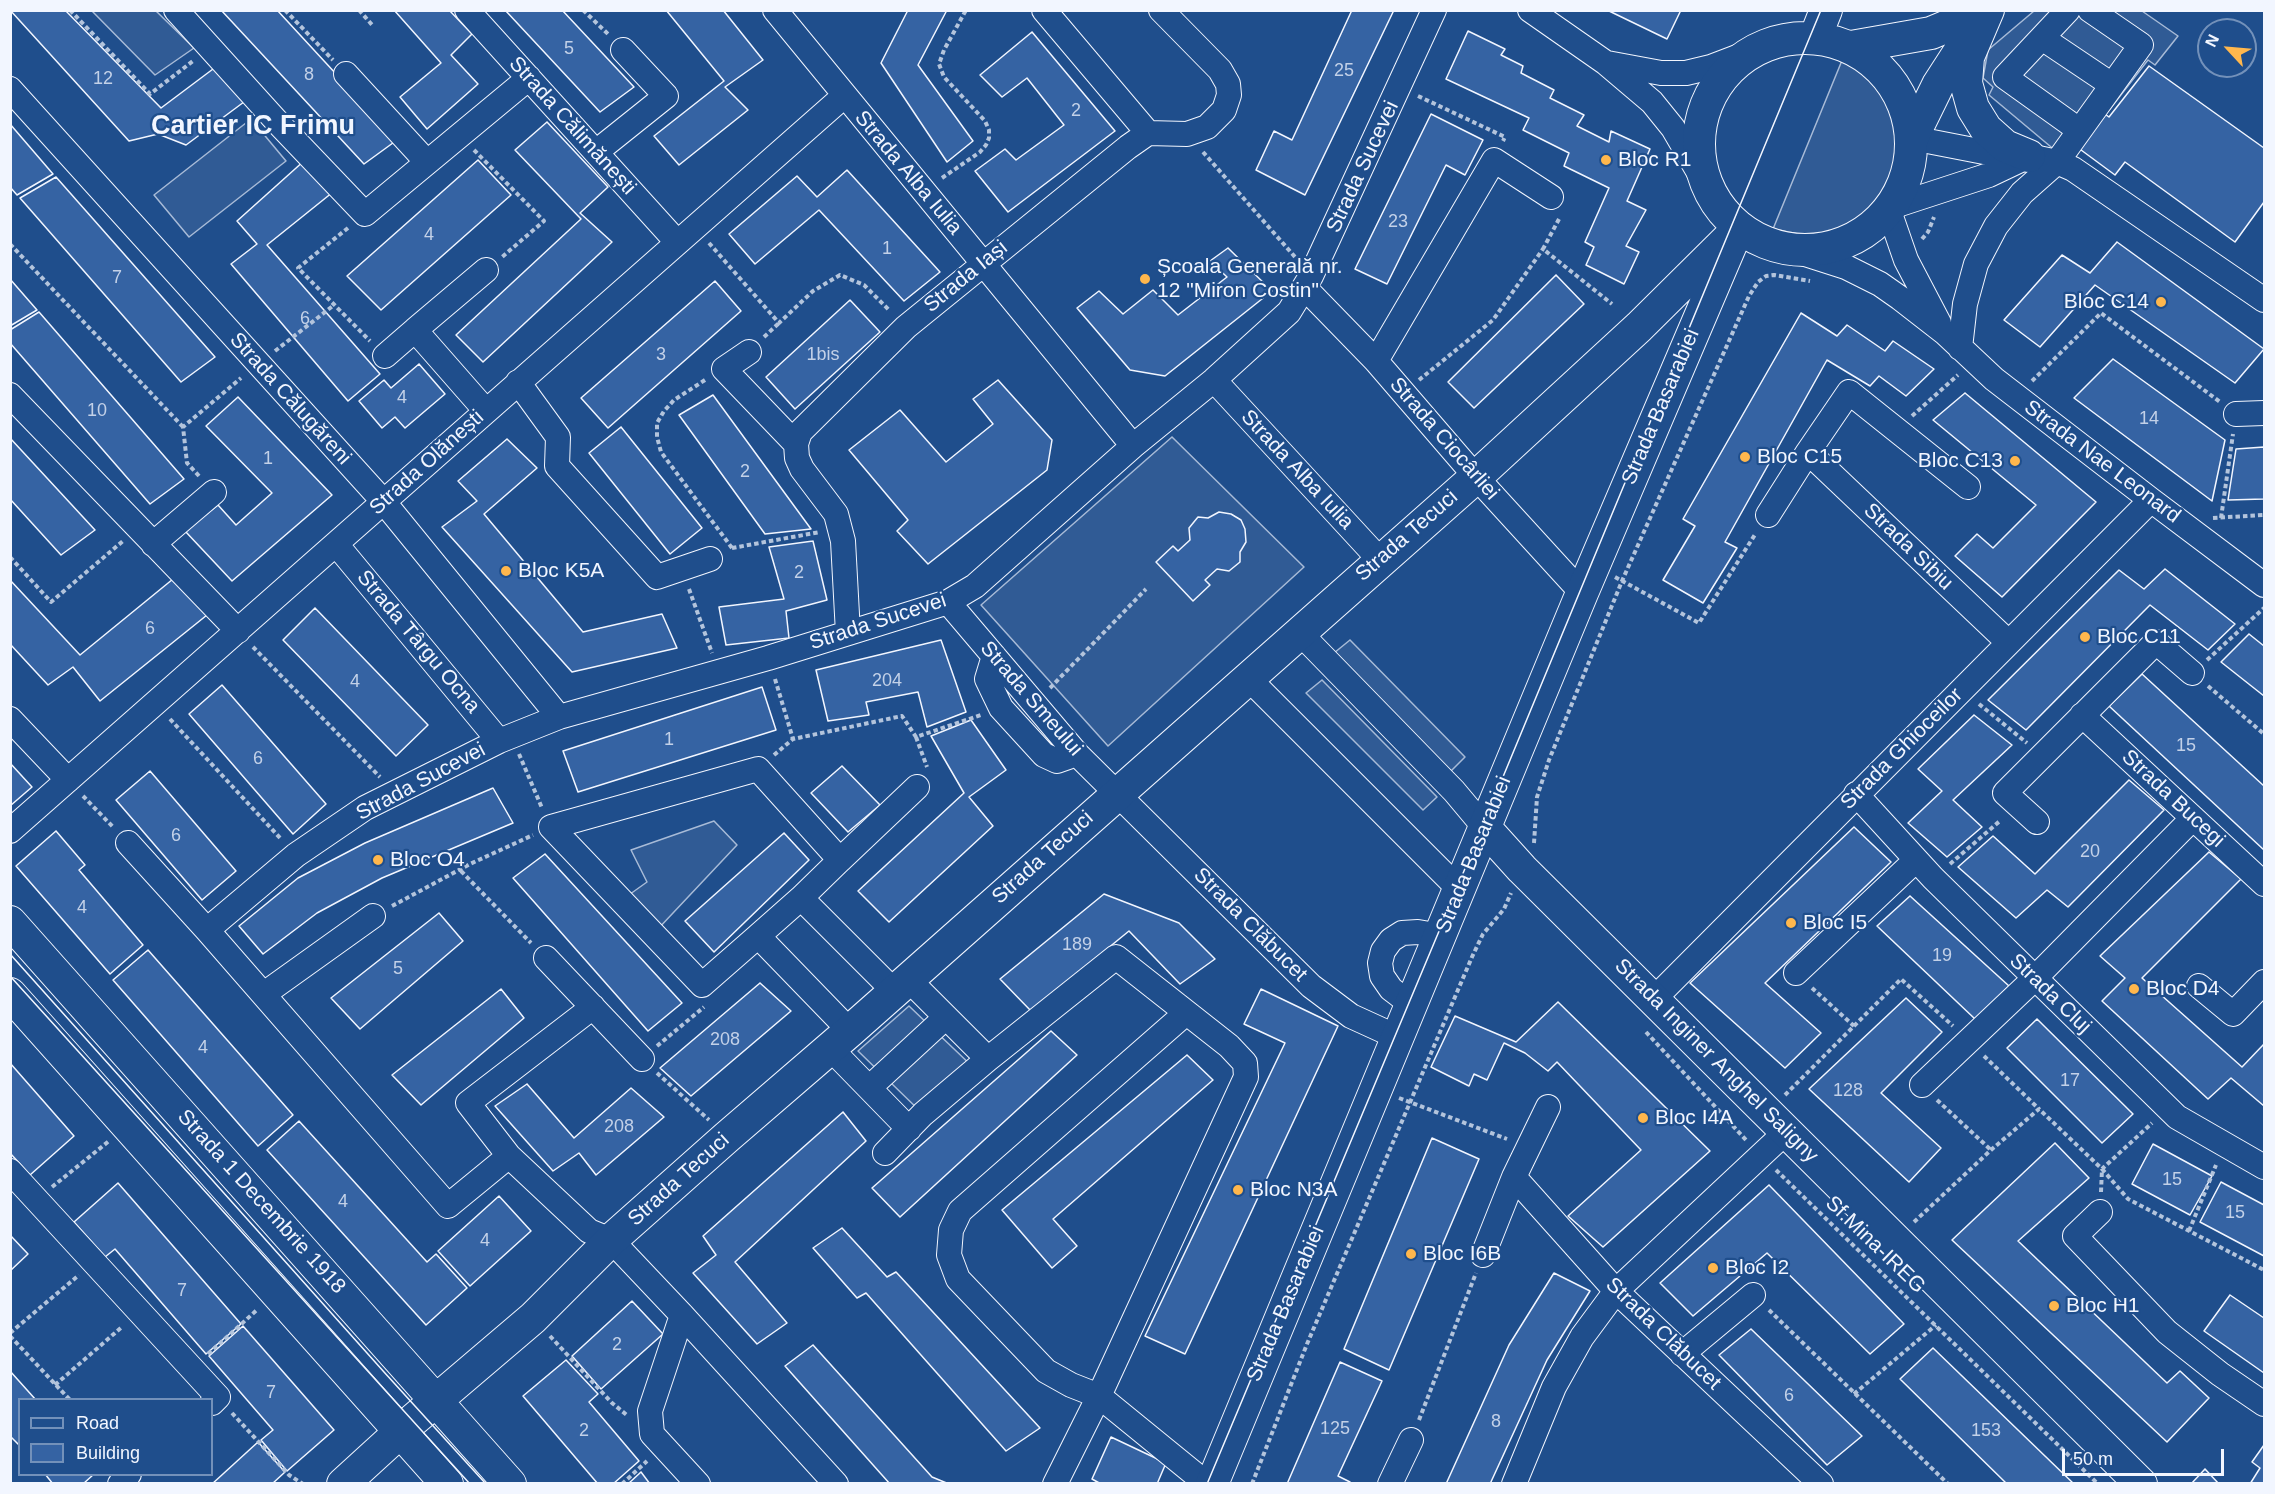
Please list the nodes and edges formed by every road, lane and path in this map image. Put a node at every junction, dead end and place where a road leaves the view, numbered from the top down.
1 (70, 10) edge
2 (176, 10) edge
3 (285, 10) edge
4 (359, 10) edge
5 (467, 10) edge
6 (583, 10) edge
7 (966, 10) edge
8 (1044, 10) edge
9 (1161, 10) edge
10 (1434, 10) edge
11 (1530, 10) edge
12 (1987, 10) edge
13 (2068, 10) edge
14 (2090, 10) edge
15 (780, 12) edge
16 (1820, 24) edge
17 (374, 26) dead end
18 (2042, 38) junction
19 (1851, 47) junction
20 (209, 49) junction
21 (623, 50) joint
22 (1753, 51) junction
23 (1606, 63) junction
24 (346, 74) joint
25 (529, 78) junction
26 (2112, 85) junction
27 (1399, 88) junction
28 (10, 89) edge
29 (844, 96) junction
30 (2079, 130) junction
31 (1148, 133) junction
32 (1187, 134) junction
33 (459, 135) junction
34 (1912, 138) junction
35 (596, 152) junction
36 (2043, 159) junction
37 (1494, 160) junction
38 (426, 161) junction
39 (924, 190) junction
40 (1709, 190) junction
41 (1944, 190) junction
42 (1551, 197) joint
43 (1888, 208) junction
44 (365, 214) junction
45 (1738, 228) junction
46 (686, 235) junction
47 (10, 244) edge
48 (1543, 249) junction
49 (1793, 250) junction
50 (1906, 260) junction
51 (984, 262) junction
52 (486, 270) joint
53 (1308, 282) junction
54 (1818, 283) dead end
55 (2265, 300) edge
56 (1612, 304) dead end
57 (334, 305) junction
58 (906, 327) junction
59 (415, 330) junction
60 (1959, 347) junction
61 (749, 352) dead end
62 (385, 356) joint
63 (1376, 361) junction
64 (258, 364) junction
65 (724, 369) junction
66 (1214, 380) junction
67 (518, 382) junction
68 (1403, 393) junction
69 (10, 395) edge
70 (2017, 397) junction
71 (486, 411) junction
72 (2265, 413) edge
73 (2236, 414) junction
74 (183, 427) junction
75 (1896, 430) junction
76 (796, 444) junction
77 (1133, 446) junction
78 (1808, 452) junction
79 (1476, 477) junction
80 (1968, 487) dead end
81 (214, 492) joint
82 (2151, 500) junction
83 (383, 501) junction
84 (2265, 514) edge
85 (1768, 515) joint
86 (2221, 518) junction
87 (2176, 519) junction
88 (839, 528) junction
89 (145, 536) junction
90 (336, 544) junction
91 (732, 548) junction
92 (10, 557) edge
93 (710, 559) joint
94 (1380, 560) junction
95 (683, 570) junction
96 (1588, 579) junction
97 (1622, 581) junction
98 (2265, 585) edge
99 (1146, 589) dead end
100 (948, 602) junction
101 (2265, 608) edge
102 (238, 631) junction
103 (1299, 632) junction
104 (848, 633) junction
105 (2008, 642) junction
106 (994, 656) junction
107 (768, 658) junction
108 (718, 670) junction
109 (2192, 673) junction
110 (1248, 678) junction
111 (1973, 699) dead end
112 (155, 704) junction
113 (1034, 704) junction
114 (1001, 708) junction
115 (2082, 715) junction
116 (559, 717) junction
117 (10, 719) edge
118 (2265, 734) edge
119 (916, 737) junction
120 (505, 738) junction
121 (793, 739) junction
122 (1077, 754) junction
123 (2041, 755) junction
124 (758, 769) junction
125 (68, 780) junction
126 (917, 787) joint
127 (395, 793) junction
128 (1117, 793) junction
129 (1856, 794) junction
130 (2019, 806) junction
131 (2193, 818) junction
132 (2037, 822) dead end
133 (550, 827) junction
134 (1485, 828) junction
135 (10, 831) edge
136 (128, 843) joint
137 (296, 855) junction
138 (840, 860) junction
139 (1916, 860) junction
140 (1522, 869) junction
141 (461, 870) junction
142 (1933, 878) junction
143 (2265, 884) edge
144 (1460, 890) junction
145 (801, 898) junction
146 (373, 916) joint
147 (10, 922) edge
148 (207, 930) junction
149 (758, 936) junction
150 (1440, 936) junction
151 (546, 958) joint
152 (1796, 973) joint
153 (2034, 979) junction
154 (2265, 982) edge
155 (702, 985) junction
156 (901, 985) junction
157 (2199, 986) dead end
158 (10, 994) edge
159 (264, 994) junction
160 (1654, 999) junction
161 (1412, 1005) junction
162 (593, 1007) junction
163 (1186, 1013) junction
164 (946, 1017) junction
165 (1854, 1026) junction
166 (1644, 1030) dead end
167 (1398, 1038) junction
168 (840, 1040) junction
169 (1968, 1040) junction
170 (642, 1059) junction
171 (988, 1059) junction
172 (1922, 1086) joint
173 (869, 1088) junction
174 (1376, 1088) junction
175 (1410, 1103) junction
176 (1548, 1107) dead end
177 (2168, 1108) junction
178 (2039, 1109) junction
179 (1778, 1122) junction
180 (128, 1126) junction
181 (909, 1129) junction
182 (728, 1137) junction
183 (2224, 1146) junction
184 (1527, 1147) junction
185 (1991, 1150) junction
186 (885, 1153) dead end
187 (509, 1156) junction
188 (1761, 1156) junction
189 (2260, 1158) edge
190 (2102, 1169) junction
191 (10, 1171) edge
192 (1514, 1177) junction
193 (37, 1198) junction
194 (2100, 1212) dead end
195 (2189, 1231) junction
196 (1896, 1239) junction
197 (611, 1240) junction
198 (1483, 1255) joint
199 (95, 1262) junction
200 (2265, 1270) edge
201 (1616, 1291) junction
202 (278, 1293) junction
203 (1753, 1295) joint
204 (1960, 1304) junction
205 (140, 1311) junction
206 (682, 1315) junction
207 (533, 1318) junction
208 (1936, 1325) junction
209 (10, 1334) edge
210 (1682, 1354) junction
211 (192, 1368) junction
212 (55, 1385) junction
213 (1854, 1394) junction
214 (1099, 1396) junction
215 (68, 1398) edge
216 (215, 1400) edge
217 (437, 1400) junction
218 (2265, 1404) edge
219 (400, 1432) junction
220 (1411, 1440) joint
221 (658, 1441) junction
222 (303, 1484) edge
223 (343, 1484) edge
224 (447, 1484) edge
225 (510, 1484) edge
226 (622, 1484) edge
227 (698, 1484) edge
228 (836, 1484) edge
229 (1055, 1484) edge
230 (1207, 1484) edge
231 (1212, 1484) edge
232 (1252, 1484) edge
233 (1390, 1484) edge
234 (1514, 1484) edge
235 (1821, 1484) edge
236 (1948, 1484) edge
237 (2098, 1484) edge
238 (2141, 1484) edge

1 - 20 path
2 - 20 street
3 - 24 path
4 - 17 path
5 - 25 street, Strada Călimănești
6 - 21 path
7 - 39 path
8 - 31 street
9 - 32 street
10 - 27 street, Strada Sucevei
11 - 23 street
12 - 19 main road
12 - 34 main road
12 - 36 main road
13 - 18 street
14 - 26 street
15 - 29 street, Strada Alba Iulia
16 - 19 main road
16 - 22 main road
18 - 26 street
18 - 30 street
19 - 34 main road
20 - 44 street
21 - 35 street
22 - 23 street
22 - 40 main road
23 - 40 street
24 - 38 street
25 - 33 street
25 - 35 street, Strada Călimănești
26 - 30 street
27 - 37 path
27 - 53 street, Strada Sucevei
28 - 64 street, Strada Călugăreni
29 - 39 street, Strada Alba Iulia
29 - 46 street, Strada Olănești
30 - 36 street
31 - 32 street
31 - 51 street, Strada Iași
32 - 53 path
33 - 38 street
33 - 52 path
34 - 36 street
34 - 43 main road
35 - 46 street, Strada Călimănești
36 - 41 street
36 - 55 street
36 - 60 street
37 - 42 street
37 - 63 street
38 - 44 street
39 - 51 street, Strada Alba Iulia
40 - 45 main road
41 - 43 street
41 - 50 path
42 - 48 path
43 - 49 main road
43 - 50 street, Strada Nae Leonard
44 - 57 path
45 - 49 main road
45 - 79 main road, Strada Tecuci
45 - 96 main road, Strada Basarabiei
46 - 58 path
46 - 67 street, Strada Olănești
47 - 74 path
48 - 56 path
48 - 68 path
49 - 60 street, Strada Nae Leonard
50 - 60 street, Strada Nae Leonard
51 - 58 street, Strada Iași
51 - 77 street, Strada Alba Iulia
52 - 59 street
53 - 63 street, Strada Ciocârliei
53 - 66 street, Strada Sucevei
54 - 97 path
57 - 62 path
57 - 64 path
58 - 76 street, Strada Iași
59 - 62 street
59 - 71 street
60 - 70 street, Strada Nae Leonard
60 - 75 path
61 - 65 street
63 - 68 street, Strada Ciocârliei
64 - 74 path
64 - 83 street, Strada Călugăreni
65 - 76 street
65 - 91 path
66 - 77 street, Strada Sucevei
66 - 94 street, Strada Alba Iulia
67 - 71 street, Strada Olănești
67 - 95 street
68 - 79 street, Strada Ciocârliei
69 - 89 street
70 - 73 path
70 - 82 street, Strada Nae Leonard
71 - 83 street, Strada Olănești
72 - 73 street
73 - 86 path
74 - 81 path
75 - 78 street
75 - 80 street
76 - 88 street
77 - 100 street, Strada Sucevei
78 - 85 street
78 - 105 street, Strada Sibiu
79 - 94 main road, Strada Tecuci
79 - 96 street, Strada Ciocârliei
81 - 89 street
82 - 87 street, Strada Nae Leonard
82 - 105 street, Strada Ghioceilor
83 - 90 street, Strada Olănești
83 - 116 street, Strada Călugăreni
84 - 86 path
85 - 97 path
86 - 87 path
87 - 98 street, Strada Nae Leonard
88 - 91 path
88 - 104 street
89 - 92 path
89 - 102 street
90 - 102 street, Strada Olănești
90 - 120 street, Strada Târgu Ocna
91 - 93 path
93 - 95 street
94 - 103 main road, Strada Tecuci
95 - 108 path
96 - 97 path
96 - 134 main road, Strada Basarabiei
97 - 140 path
99 - 113 path
100 - 104 street, Strada Sucevei
100 - 106 street, Strada Smeului
101 - 109 path
102 - 112 street, Strada Olănești
102 - 127 path
103 - 110 main road, Strada Tecuci
103 - 134 street, Strada Inginer Anghel Saligny
104 - 107 street, Strada Sucevei
105 - 129 street, Strada Ghioceilor
106 - 113 street, Strada Smeului
106 - 114 street
107 - 108 street, Strada Sucevei
107 - 121 path
108 - 116 street, Strada Sucevei
109 - 115 street
109 - 118 path
110 - 128 main road, Strada Tecuci
110 - 144 street
111 - 123 path
112 - 125 street, Strada Olănești
112 - 137 path
113 - 122 street, Strada Smeului
114 - 119 path
114 - 122 street
115 - 123 street
115 - 131 street, Strada Bucegi
116 - 120 street, Strada Sucevei
117 - 125 street
119 - 121 path
119 - 126 path
120 - 127 street, Strada Sucevei
120 - 133 path
121 - 124 path
122 - 128 street, Strada Smeului
123 - 130 street
124 - 133 street
124 - 138 street
125 - 135 street, Strada Olănești
125 - 136 path
126 - 138 street
127 - 137 street, Strada Sucevei
128 - 156 main road, Strada Tecuci
128 - 167 street, Strada Clăbucet
129 - 139 street, Strada Cluj
129 - 160 street, Strada Ghioceilor
130 - 132 street
130 - 142 path
131 - 143 street, Strada Bucegi
131 - 153 street
133 - 141 path
133 - 155 street
134 - 140 main road, Strada Inginer Anghel Saligny
134 - 144 main road, Strada Basarabiei
136 - 148 street
137 - 148 street, Strada Sucevei
138 - 145 street
139 - 142 street, Strada Cluj
139 - 152 street
140 - 160 main road, Strada Inginer Anghel Saligny
140 - 175 path
141 - 146 path
141 - 151 path
142 - 153 street, Strada Cluj
144 - 150 main road, Strada Basarabiei
145 - 149 street
145 - 156 street
146 - 159 street
147 - 217 main road, Strada 1 Decembrie 1918
148 - 159 street
149 - 155 street
149 - 168 street
150 - 161 main road, Strada Basarabiei
150 - 161 street
151 - 162 street
152 - 165 path
153 - 169 street
153 - 177 street, Strada Cluj
154 - 157 street
155 - 170 path
156 - 164 street
156 - 168 main road, Strada Tecuci
158 - 180 main road
159 - 187 street
160 - 179 main road, Strada Inginer Anghel Saligny
161 - 167 main road, Strada Basarabiei
162 - 170 street
162 - 187 street
163 - 171 street
163 - 214 street
163 - 214 street
164 - 171 street
164 - 173 street
165 - 169 path
165 - 179 path
166 - 188 path, Sf.Mina-IREG
167 - 174 main road, Strada Basarabiei
168 - 173 street
168 - 182 main road, Strada Tecuci
169 - 172 street
169 - 178 path
170 - 182 path
171 - 181 street
172 - 185 path
173 - 181 street
174 - 175 path
174 - 231 main road, Strada Basarabiei
175 - 184 path
175 - 232 path
176 - 184 street
177 - 183 street, Strada Cluj
177 - 190 path
178 - 185 path
178 - 190 path
179 - 188 street
179 - 196 main road, Strada Inginer Anghel Saligny
180 - 193 path
180 - 202 main road
181 - 186 street
182 - 197 main road, Strada Tecuci
183 - 189 street, Strada Cluj
183 - 195 path
184 - 192 street
185 - 196 path
187 - 197 street
188 - 201 street
188 - 208 path, Sf.Mina-IREG
190 - 195 path
191 - 193 street
192 - 198 street
192 - 201 street, Strada Clăbucet
193 - 199 street
194 - 218 street
195 - 200 path
196 - 204 main road, Strada Inginer Anghel Saligny
197 - 206 street
197 - 207 main road, Strada Tecuci
198 - 220 path
199 - 205 street
199 - 209 path
201 - 210 street, Strada Clăbucet
201 - 234 street
202 - 211 path
202 - 219 main road
203 - 210 street
203 - 213 path
204 - 208 path
204 - 238 main road, Strada Inginer Anghel Saligny
205 - 211 street
205 - 212 path
206 - 221 street
206 - 228 street
207 - 217 main road, Strada Tecuci
207 - 221 path
208 - 213 path
208 - 237 path, Sf.Mina-IREG
209 - 212 path
210 - 235 street, Strada Clăbucet
211 - 216 street
212 - 215 path
213 - 236 path
214 - 229 street
214 - 230 street
216 - 222 path
217 - 219 main road, Strada Tecuci
217 - 225 main road, Strada 1 Decembrie 1918
219 - 223 main road, Strada Tecuci
219 - 224 main road
220 - 233 street
221 - 226 path
221 - 227 street

